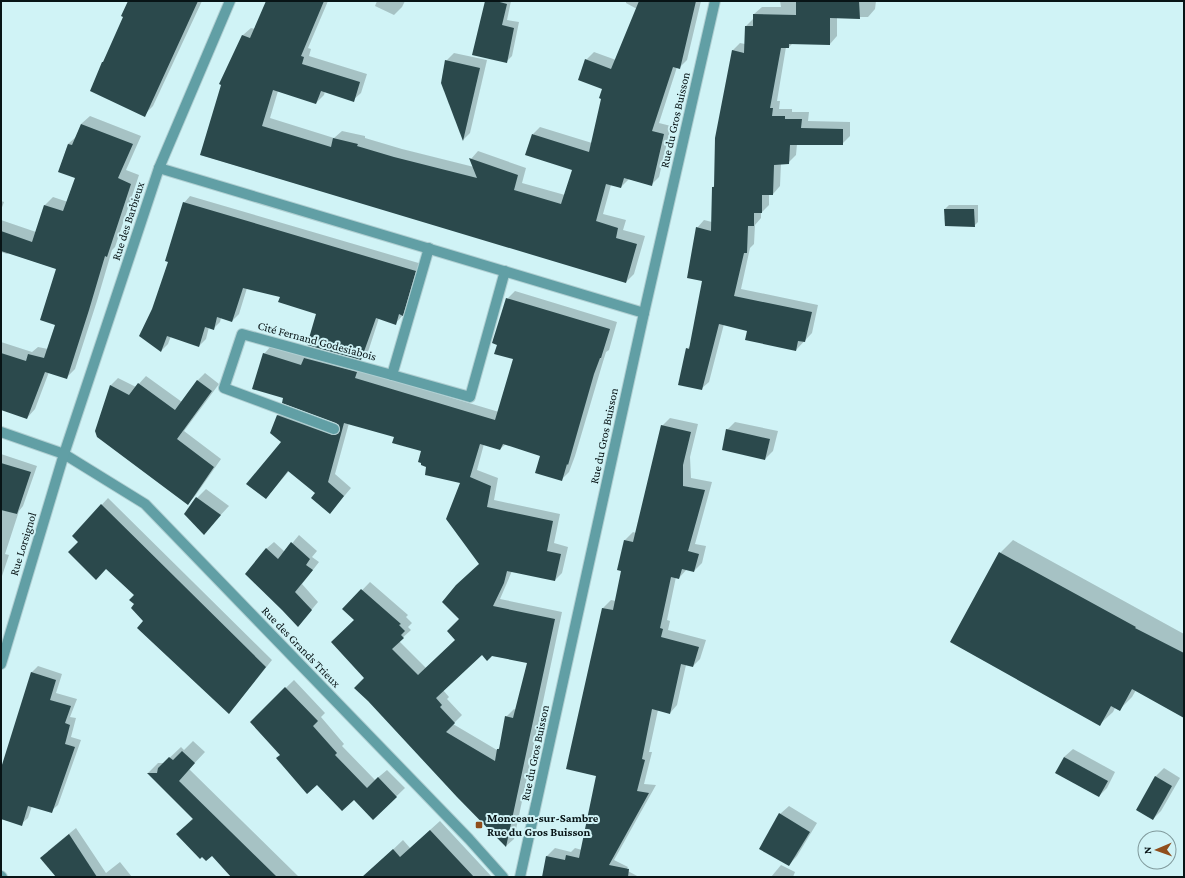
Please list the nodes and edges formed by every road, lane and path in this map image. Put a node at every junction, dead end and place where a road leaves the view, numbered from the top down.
1 (230, 1) edge
2 (715, 1) edge
3 (159, 168) junction
4 (429, 248) junction
5 (505, 271) junction
6 (644, 313) junction
7 (392, 375) junction
8 (334, 429) dead end
9 (1, 432) edge
10 (64, 454) junction
11 (1, 664) edge
12 (504, 877) edge
13 (520, 877) edge

1 - 3 street, Rue des Barbieux
2 - 6 street, Rue du Gros Buisson
3 - 4 street
3 - 10 street, Rue des Barbieux
4 - 5 street
4 - 7 street
5 - 6 street
5 - 7 street, Cité Fernand Godesiabois
6 - 13 street, Rue du Gros Buisson
7 - 8 street, Cité Fernand Godesiabois
9 - 10 street, Rue des Grands Trieux
10 - 11 street, Rue Lorsignol
10 - 12 street, Rue des Grands Trieux

